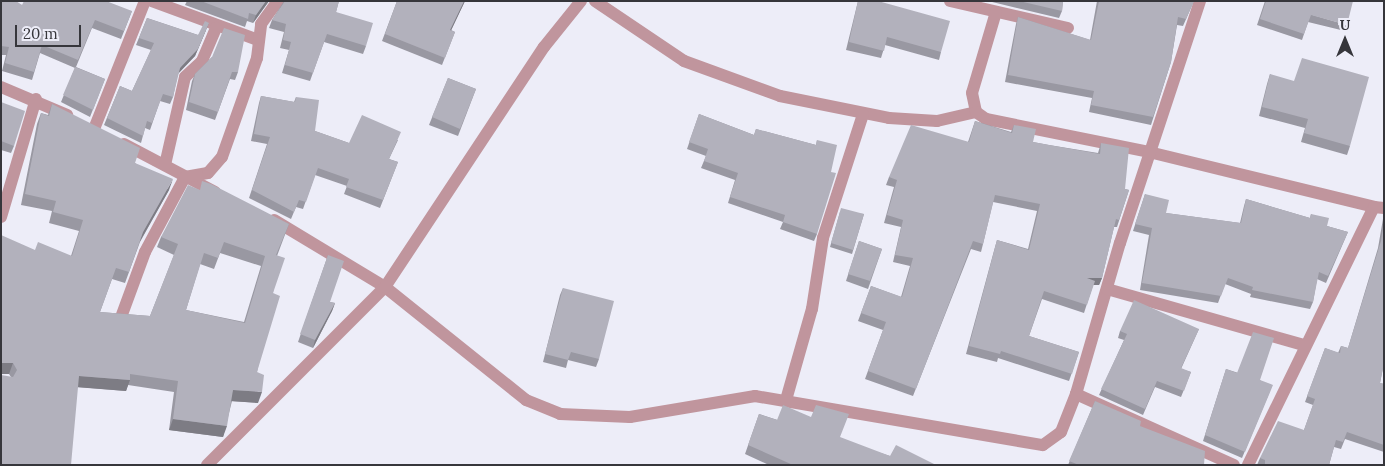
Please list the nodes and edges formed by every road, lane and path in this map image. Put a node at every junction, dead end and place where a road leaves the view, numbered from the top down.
1 (145, 1) edge
2 (152, 1) edge
3 (278, 1) edge
4 (581, 1) edge
5 (595, 1) edge
6 (950, 1) edge
7 (1200, 1) edge
8 (996, 12) junction
9 (216, 28) junction
10 (1068, 28) dead end
11 (258, 40) junction
12 (1, 87) edge
13 (36, 99) junction
14 (976, 112) junction
15 (863, 114) junction
16 (103, 134) junction
17 (1149, 152) junction
18 (165, 165) junction
19 (185, 177) junction
20 (227, 197) edge
21 (1379, 207) edge
22 (260, 213) edge
23 (1, 217) edge
24 (385, 287) junction
25 (1107, 289) junction
26 (120, 320) edge
27 (1303, 345) junction
28 (1076, 394) junction
29 (786, 400) junction
30 (207, 465) edge
31 (1234, 465) edge
32 (1248, 465) edge

1 - 16 street
2 - 9 street
3 - 11 street
4 - 24 street
5 - 15 street
6 - 8 street
7 - 17 street
8 - 10 street
8 - 14 street
9 - 11 street
9 - 18 street
11 - 19 street
12 - 13 street
13 - 16 street
13 - 23 street
14 - 15 street
14 - 17 street
15 - 29 street
16 - 18 street
17 - 21 street
17 - 25 street
18 - 19 street
19 - 20 street
19 - 26 street
21 - 27 street
22 - 24 street
24 - 29 street
24 - 30 street
25 - 27 street
25 - 28 street
27 - 32 street
28 - 29 street
28 - 31 street

